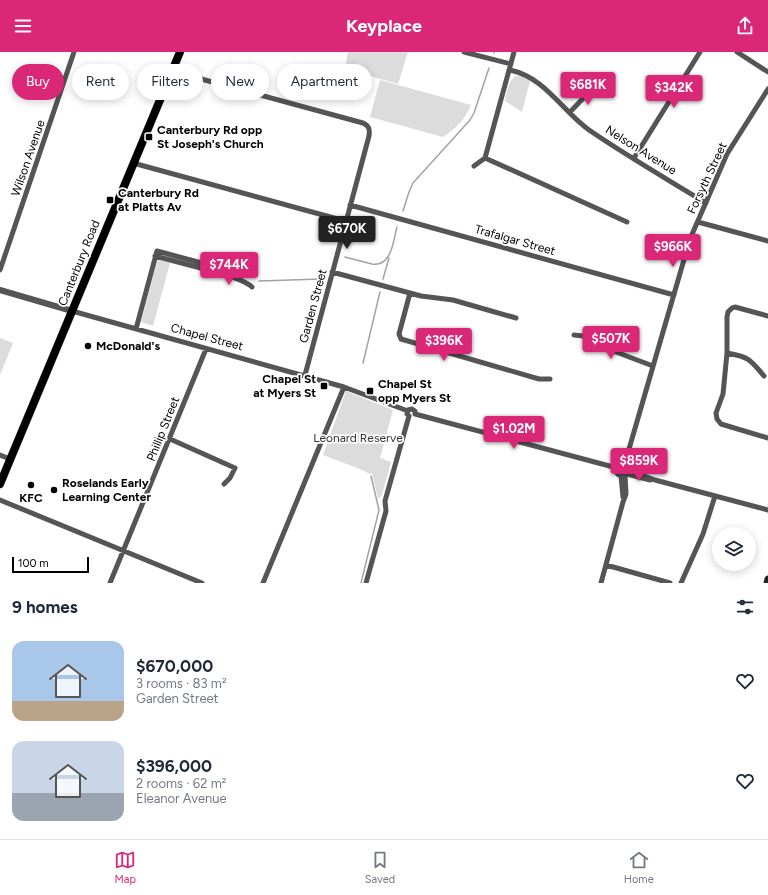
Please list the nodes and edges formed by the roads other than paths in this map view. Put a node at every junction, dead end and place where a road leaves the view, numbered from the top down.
1 (74, 52) edge
2 (180, 52) edge
3 (464, 52) edge
4 (514, 52) edge
5 (700, 52) edge
6 (737, 52) edge
7 (175, 64) edge
8 (510, 67) junction
9 (768, 72) edge
10 (203, 79) edge
11 (593, 88) dead end
12 (768, 89) edge
13 (160, 100) edge
14 (570, 112) junction
15 (485, 158) junction
16 (634, 158) junction
17 (133, 163) junction
18 (474, 166) dead end
19 (706, 203) junction
20 (350, 205) junction
21 (345, 221) junction
22 (627, 222) dead end
23 (698, 222) junction
24 (768, 241) edge
25 (0, 270) edge
26 (332, 272) junction
27 (252, 287) dead end
28 (0, 290) edge
29 (410, 293) junction
30 (674, 295) junction
31 (72, 311) junction
32 (768, 316) edge
33 (516, 318) dead end
34 (136, 329) junction
35 (574, 335) dead end
36 (206, 348) junction
37 (727, 353) junction
38 (653, 366) junction
39 (305, 375) junction
40 (764, 376) dead end
41 (550, 379) dead end
42 (344, 387) junction
43 (408, 414) junction
44 (768, 438) edge
45 (170, 439) junction
46 (0, 455) edge
47 (10, 459) junction
48 (617, 468) junction
49 (626, 472) junction
50 (641, 478) junction
51 (655, 480) junction
52 (0, 484) edge
53 (224, 484) dead end
54 (626, 488) junction
55 (715, 496) junction
56 (0, 500) edge
57 (623, 502) junction
58 (768, 510) edge
59 (124, 551) junction
60 (606, 565) junction
61 (768, 579) edge
62 (110, 583) edge
63 (202, 583) edge
64 (263, 583) edge
65 (366, 583) edge
66 (601, 583) edge
67 (670, 583) edge
68 (681, 583) edge
69 (767, 583) edge

1 - 25 street, Wilson Avenue
2 - 7 highway, Canterbury Road
3 - 8 street, Nelson Avenue
4 - 8 street
5 - 16 street
6 - 9 street
8 - 14 street, Nelson Avenue
8 - 15 street
10 - 20 street, Garden Street
11 - 14 street
12 - 19 street, Forsyth Street
13 - 17 highway, Canterbury Road
14 - 16 street, Nelson Avenue
15 - 18 street
15 - 22 street
16 - 19 street, Nelson Avenue
17 - 21 street
17 - 31 highway, Canterbury Road
19 - 23 street, Forsyth Street
20 - 21 street, Garden Street
20 - 30 street, Trafalgar Street
21 - 26 street, Garden Street
23 - 24 street
23 - 30 street, Forsyth Street
26 - 29 street
26 - 39 street, Garden Street
27 - 34 street
28 - 31 street, Chapel Street
29 - 33 street
29 - 41 street
30 - 38 street, Forsyth Street
31 - 34 street, Chapel Street
31 - 47 highway, Canterbury Road
32 - 37 street
34 - 36 street, Chapel Street
35 - 38 street
36 - 39 street, Chapel Street
36 - 45 street, Phillip Street
37 - 40 street
37 - 44 street
38 - 49 street, Forsyth Street
39 - 42 street, Chapel Street
42 - 43 street, Chapel Street
42 - 64 street
43 - 48 street, Chapel Street
43 - 65 street
45 - 53 street
45 - 59 street, Phillip Street
46 - 47 street
47 - 52 highway, Canterbury Road
48 - 49 street
48 - 49 street
49 - 50 street
49 - 51 street
49 - 54 street
49 - 57 street
50 - 51 street
50 - 54 street
51 - 55 street
54 - 57 street
55 - 58 street
55 - 68 street
56 - 59 street
57 - 60 street
59 - 62 street, Phillip Street
59 - 63 street
60 - 66 street
60 - 67 street
61 - 69 main road

